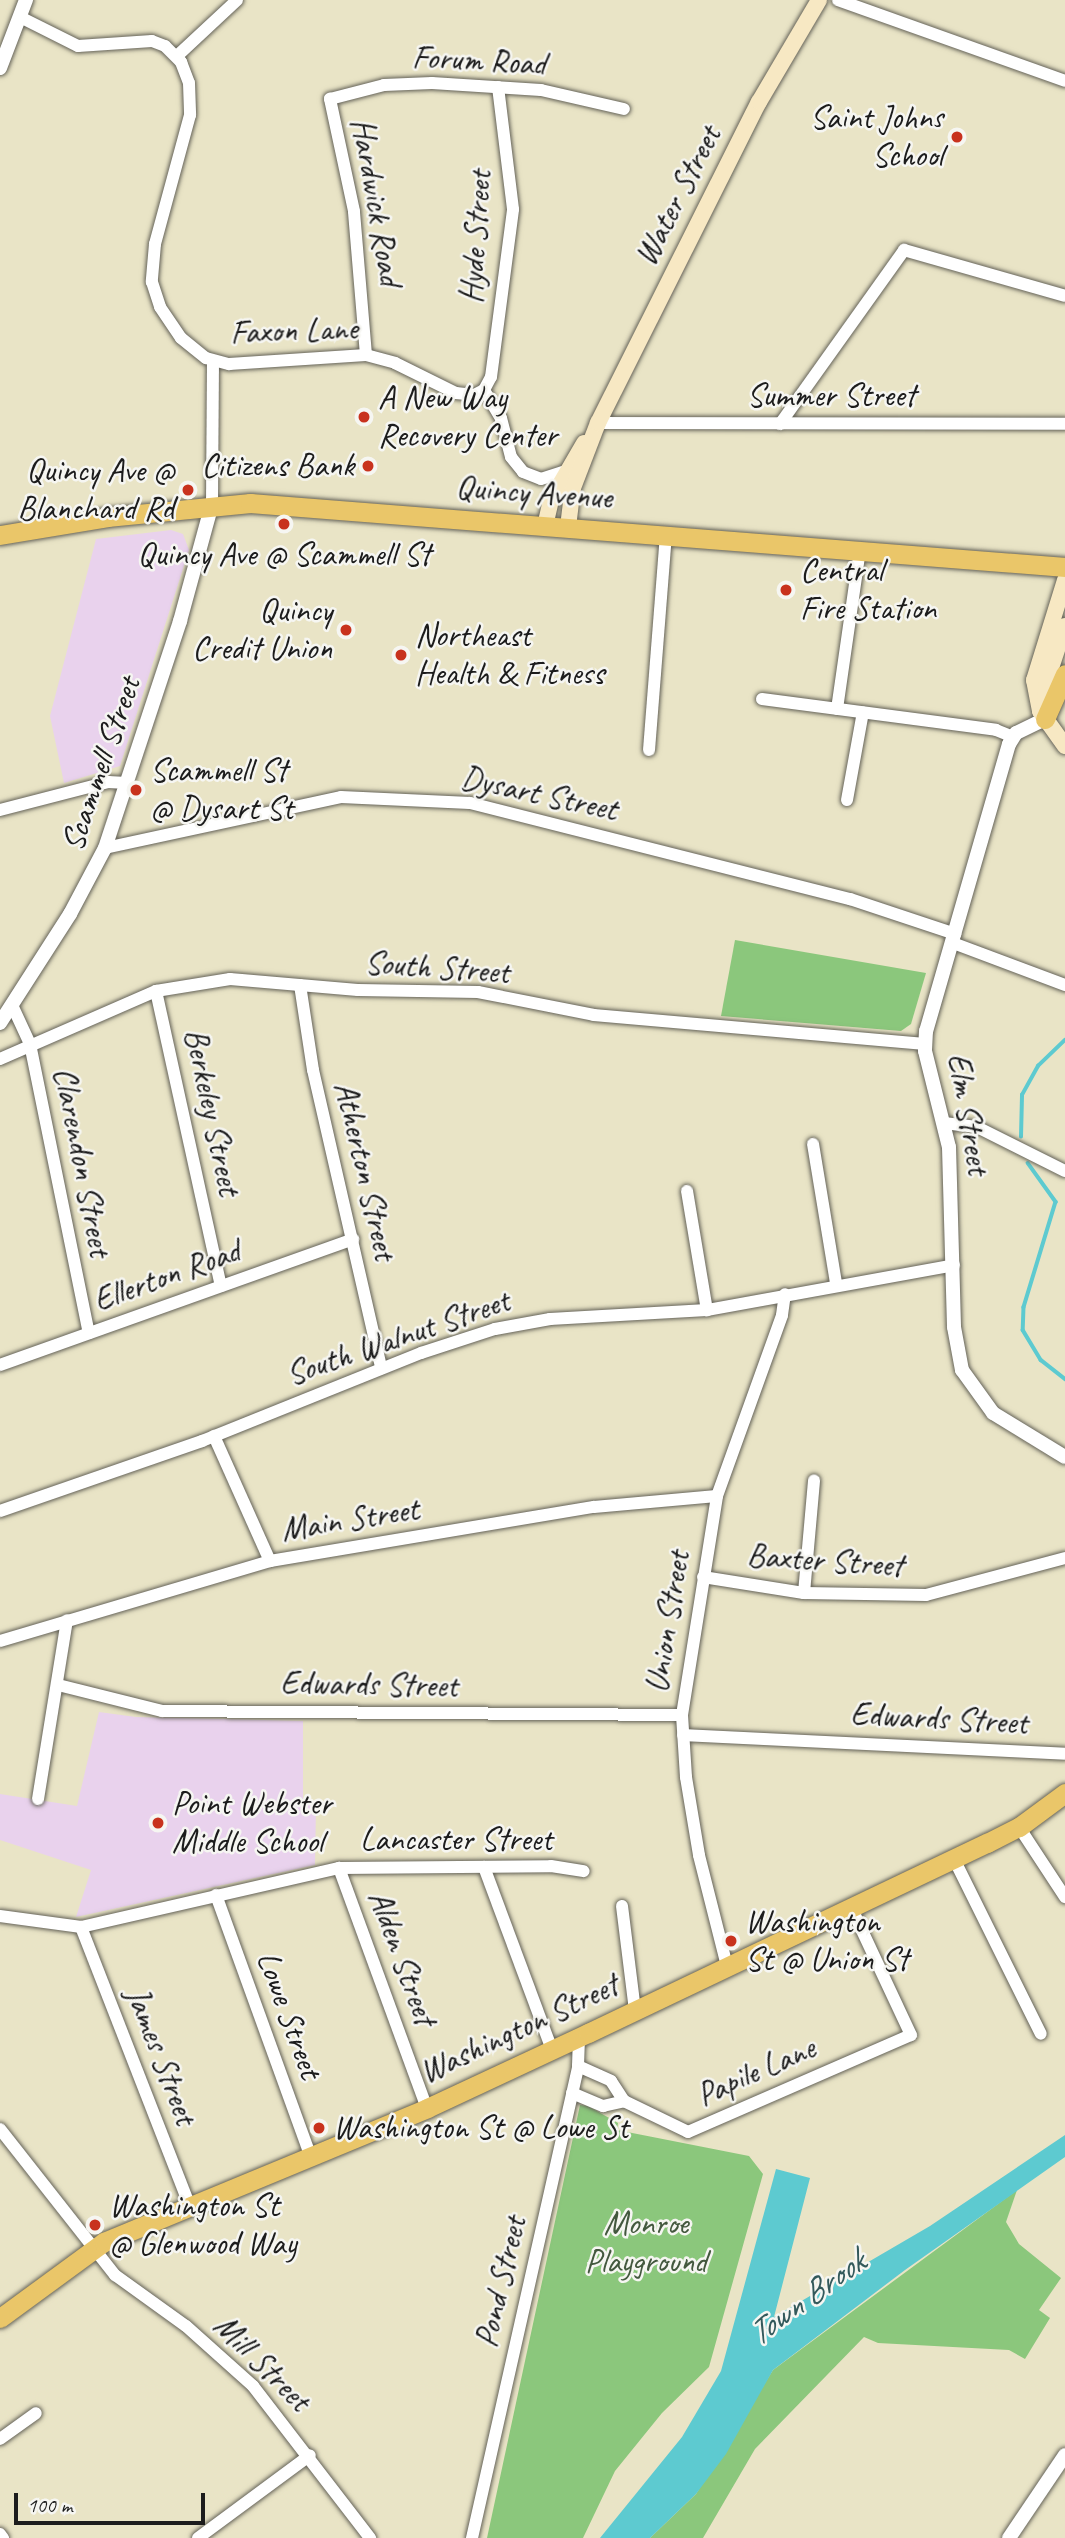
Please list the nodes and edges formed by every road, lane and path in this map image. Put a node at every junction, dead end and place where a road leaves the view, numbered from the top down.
1 (26, 0) edge
2 (237, 0) edge
3 (819, 0) edge
4 (838, 0) edge
5 (20, 17) junction
6 (177, 56) junction
7 (0, 68) edge
8 (1065, 81) edge
9 (498, 87) junction
10 (330, 99) joint
11 (624, 108) dead end
12 (1065, 296) edge
13 (366, 355) junction
14 (213, 361) junction
15 (484, 390) junction
16 (598, 424) junction
17 (780, 424) junction
18 (1065, 424) edge
19 (566, 471) junction
20 (212, 504) junction
21 (545, 526) junction
22 (568, 527) junction
23 (0, 535) edge
24 (666, 535) junction
25 (860, 550) junction
26 (1065, 568) edge
27 (1065, 580) edge
28 (1065, 626) edge
29 (1065, 674) edge
30 (762, 699) dead end
31 (837, 709) junction
32 (863, 712) junction
33 (1045, 719) junction
34 (1013, 737) junction
35 (1065, 746) edge
36 (649, 750) dead end
37 (127, 783) junction
38 (847, 800) dead end
39 (0, 810) edge
40 (105, 848) junction
41 (954, 939) junction
42 (300, 985) junction
43 (1065, 985) edge
44 (156, 991) junction
45 (12, 1005) junction
46 (0, 1023) edge
47 (30, 1044) junction
48 (925, 1044) junction
49 (0, 1059) edge
50 (944, 1123) junction
51 (813, 1144) dead end
52 (1065, 1171) edge
53 (687, 1191) dead end
54 (354, 1239) junction
55 (954, 1265) junction
56 (836, 1283) junction
57 (221, 1286) junction
58 (785, 1294) junction
59 (706, 1310) junction
60 (89, 1334) junction
61 (0, 1365) edge
62 (382, 1368) junction
63 (214, 1436) junction
64 (1065, 1457) edge
65 (814, 1480) dead end
66 (717, 1496) junction
67 (0, 1511) edge
68 (1065, 1558) edge
69 (270, 1561) junction
70 (703, 1577) junction
71 (804, 1593) junction
72 (67, 1620) junction
73 (0, 1641) edge
74 (58, 1685) junction
75 (682, 1715) junction
76 (683, 1735) junction
77 (1065, 1754) edge
78 (1065, 1793) edge
79 (38, 1799) dead end
80 (1019, 1826) junction
81 (954, 1859) junction
82 (484, 1867) junction
83 (339, 1868) junction
84 (584, 1871) dead end
85 (216, 1895) junction
86 (1065, 1897) edge
87 (622, 1906) dead end
88 (851, 1907) junction
89 (0, 1916) edge
90 (81, 1927) junction
91 (727, 1966) junction
92 (635, 2011) junction
93 (1041, 2034) dead end
94 (579, 2037) junction
95 (552, 2050) junction
96 (579, 2066) junction
97 (572, 2093) junction
98 (624, 2101) junction
99 (427, 2108) junction
100 (0, 2129) edge
101 (310, 2154) junction
102 (189, 2204) junction
103 (92, 2249) junction
104 (0, 2318) edge
105 (36, 2413) dead end
106 (0, 2439) edge
107 (310, 2455) junction
108 (1065, 2455) edge
109 (198, 2538) edge
110 (369, 2538) edge
111 (472, 2538) edge
112 (1009, 2538) edge

1 - 5 street
2 - 6 street
3 - 16 main road, Water Street
4 - 8 street
5 - 6 street
5 - 7 street
6 - 14 street, Faxon Lane
9 - 10 street, Forum Road
9 - 11 street, Forum Road
9 - 15 street, Hyde Street
10 - 13 street, Hardwick Road
12 - 17 street
13 - 14 street, Faxon Lane
13 - 15 street, Faxon Lane
14 - 20 street
15 - 19 street
16 - 17 street, Summer Street
16 - 19 main road, Water Street
16 - 22 main road, Water Street
17 - 18 street, Summer Street
19 - 21 main road, Water Street
20 - 21 main road, Quincy Avenue
20 - 23 main road, Quincy Avenue
20 - 37 street, Scammell Street
21 - 22 main road, Quincy Avenue
22 - 24 main road, Quincy Avenue
24 - 25 main road, Quincy Avenue
24 - 36 street
25 - 26 main road, Quincy Avenue
25 - 31 street
27 - 33 main road
28 - 33 main road
29 - 33 main road
30 - 31 street
31 - 32 street
32 - 34 street
32 - 38 street
33 - 34 street
33 - 35 main road
34 - 41 street, Elm Street
37 - 39 street
37 - 40 street, Scammell Street
40 - 41 street, Dysart Street
40 - 45 street, Scammell Street
41 - 43 street, Dysart Street
41 - 48 street, Elm Street
42 - 44 street, South Street
42 - 48 street, South Street
42 - 54 street, Atherton Street
44 - 47 street, South Street
44 - 57 street, Berkeley Street
45 - 46 street, Scammell Street
45 - 47 street, Clarendon Street
47 - 49 street, South Street
47 - 60 street, Clarendon Street
48 - 50 street, Elm Street
50 - 52 street
50 - 55 street, Elm Street
51 - 56 street
53 - 59 street
54 - 57 street, Ellerton Road
54 - 62 street, Atherton Street
55 - 56 street, South Walnut Street
55 - 64 street, Elm Street
56 - 58 street, South Walnut Street
57 - 60 street, Ellerton Road
58 - 59 street, South Walnut Street
58 - 66 street, Union Street
59 - 62 street, South Walnut Street
60 - 61 street, Ellerton Road
62 - 63 street, South Walnut Street
63 - 67 street, South Walnut Street
63 - 69 street
65 - 71 street
66 - 69 street, Main Street
66 - 70 street, Union Street
68 - 71 street, Baxter Street
69 - 72 street, Main Street
70 - 71 street, Baxter Street
70 - 75 street, Union Street
72 - 73 street, Main Street
72 - 74 street
74 - 75 street, Edwards Street
74 - 79 street
75 - 76 street, Union Street
76 - 77 street, Edwards Street
76 - 91 street, Union Street
78 - 80 main road, Washington Street
80 - 81 main road, Washington Street
80 - 86 street
81 - 88 main road, Washington Street
81 - 93 street
82 - 83 street, Lancaster Street
82 - 84 street, Lancaster Street
82 - 95 street
83 - 85 street, Lancaster Street
83 - 99 street, Alden Street
85 - 90 street, Lancaster Street
85 - 101 street, Lowe Street
87 - 92 street
88 - 91 main road, Washington Street
88 - 98 street, Papile Lane
89 - 90 street, Lancaster Street
90 - 102 street, James Street
91 - 92 main road, Washington Street
92 - 94 main road, Washington Street
94 - 95 main road, Washington Street
94 - 96 street, Pond Street
95 - 99 main road, Washington Street
96 - 97 street, Pond Street
96 - 98 street, Papile Lane
97 - 98 street, Papile Lane
97 - 111 street, Pond Street
99 - 101 main road, Washington Street
100 - 103 street, Mill Street
101 - 102 main road, Washington Street
102 - 103 main road, Washington Street
103 - 104 main road, Washington Street
103 - 107 street, Mill Street
105 - 106 street
107 - 109 street
107 - 110 street, Mill Street
108 - 112 street

